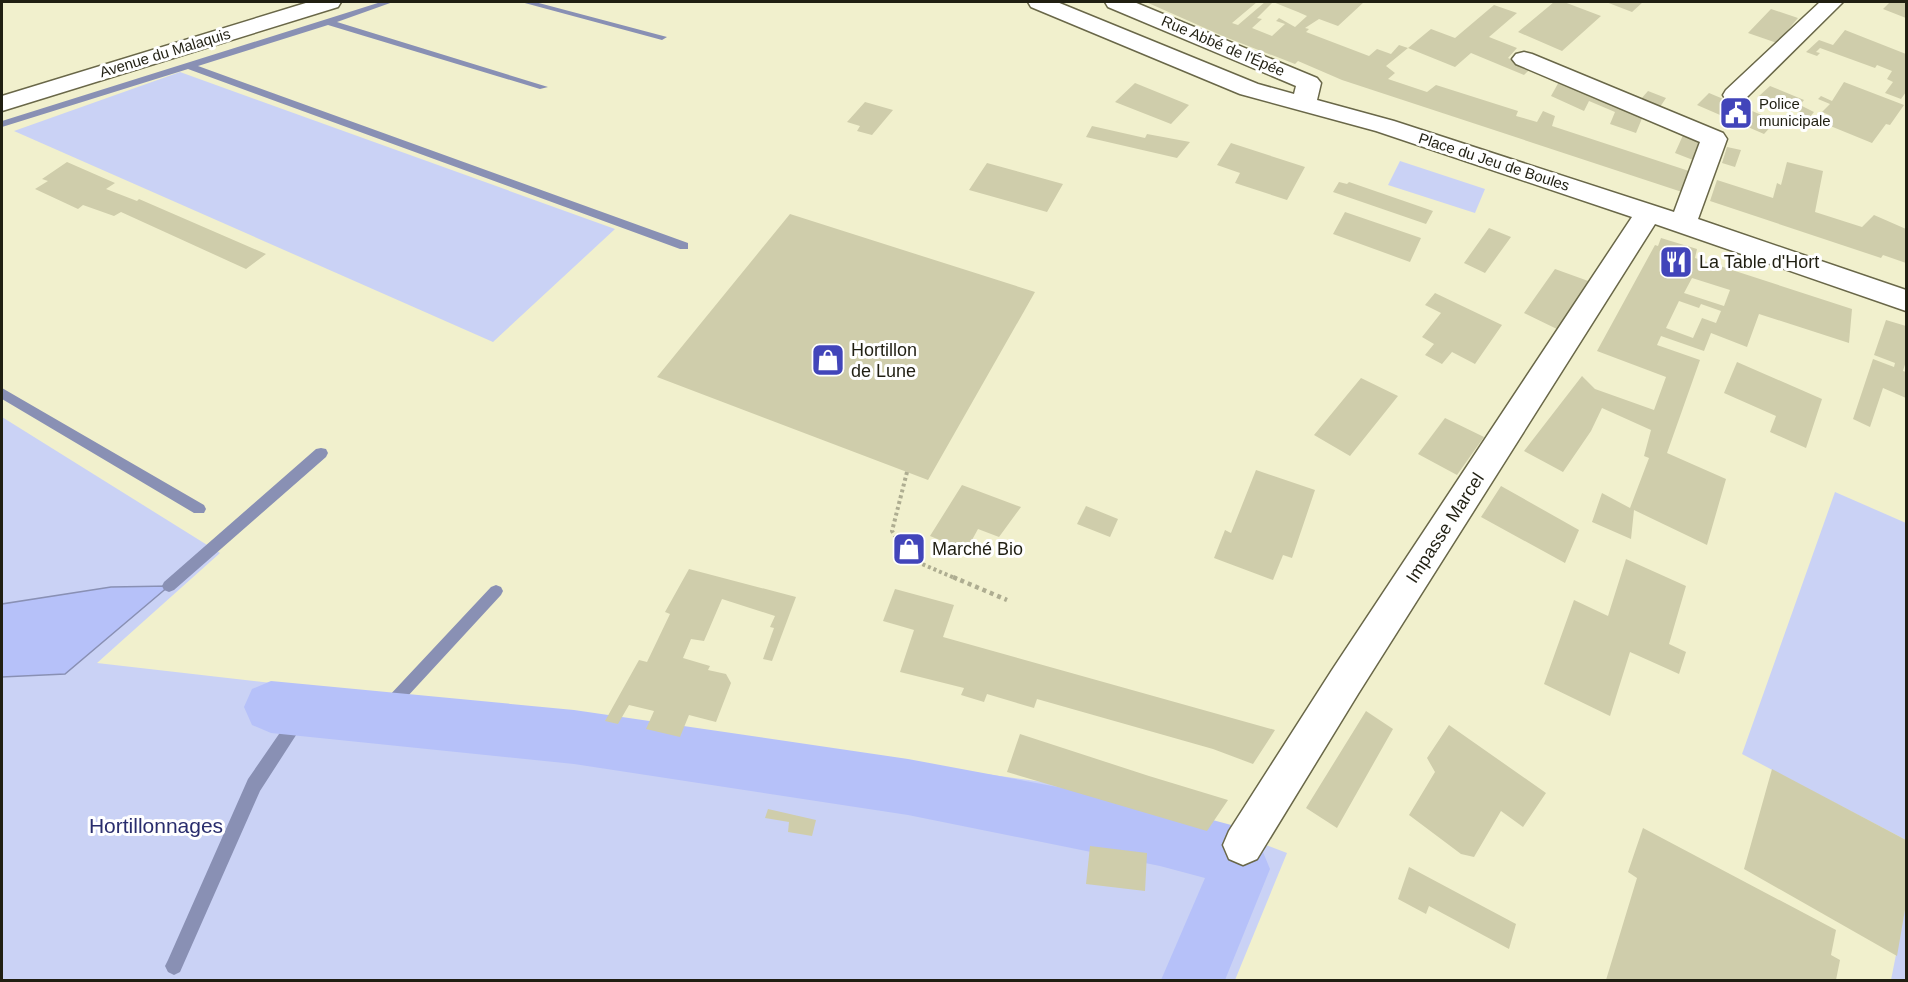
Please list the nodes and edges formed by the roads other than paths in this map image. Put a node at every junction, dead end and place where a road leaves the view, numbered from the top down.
1 (330, 2) edge
2 (1039, 2) edge
3 (1116, 2) edge
4 (1832, 2) edge
5 (1524, 58) dead end
6 (1735, 95) dead end
7 (2, 104) edge
8 (1303, 105) junction
9 (1649, 212) junction
10 (1683, 224) junction
11 (1906, 301) edge
12 (1243, 845) dead end

1 - 7 street, Avenue du Malaquis
2 - 8 street, Place du Jeu de Boules
3 - 8 street, Rue Abbé de l'Épée
4 - 6 street
5 - 10 street
8 - 9 street, Place du Jeu de Boules
9 - 10 street, Place du Jeu de Boules
9 - 12 street, Impasse Marcel
10 - 11 street, Place du Jeu de Boules

